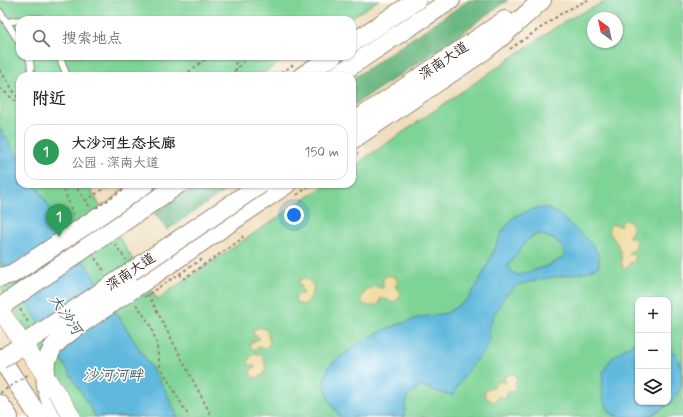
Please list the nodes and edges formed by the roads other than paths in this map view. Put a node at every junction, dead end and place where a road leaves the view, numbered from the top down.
1 (417, 0) edge
2 (451, 0) edge
3 (536, 0) edge
4 (542, 0) edge
5 (0, 12) edge
6 (16, 21) edge
7 (6, 22) junction
8 (16, 37) edge
9 (356, 40) edge
10 (30, 60) edge
11 (61, 60) edge
12 (322, 60) edge
13 (298, 70) edge
14 (30, 72) edge
15 (65, 72) edge
16 (342, 72) edge
17 (356, 120) edge
18 (356, 137) edge
19 (140, 188) edge
20 (173, 188) edge
21 (255, 188) edge
22 (281, 188) edge
23 (0, 276) edge
24 (0, 308) edge
25 (0, 359) edge
26 (0, 404) edge
27 (9, 417) edge
28 (39, 417) edge
29 (58, 417) edge
30 (72, 417) edge

1 - 9 main road
2 - 16 main road
3 - 17 main road, 深南大道
4 - 18 main road
5 - 7 lane
6 - 7 lane
7 - 8 lane
10 - 14 lane
11 - 15 lane
12 - 13 main road
19 - 23 main road, bridge
20 - 24 main road, bridge
21 - 25 main road, 深南大道, bridge
22 - 29 main road, bridge
24 - 30 main road, bridge
25 - 28 main road
26 - 27 main road

